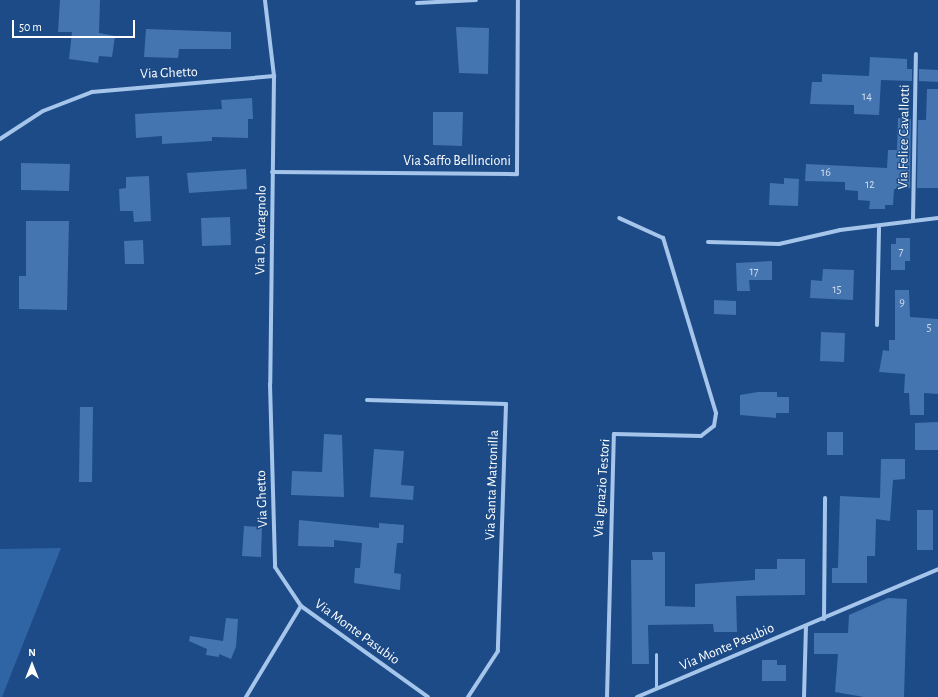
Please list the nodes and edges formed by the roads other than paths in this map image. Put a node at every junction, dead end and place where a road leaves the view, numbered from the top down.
1 (265, 0) edge
2 (476, 0) edge
3 (518, 0) edge
4 (417, 3) dead end
5 (916, 54) dead end
6 (274, 76) junction
7 (0, 139) edge
8 (272, 172) junction
9 (619, 218) dead end
10 (938, 218) edge
11 (913, 220) junction
12 (879, 228) junction
13 (708, 242) dead end
14 (877, 325) dead end
15 (270, 384) joint
16 (367, 400) dead end
17 (825, 498) dead end
18 (938, 569) edge
19 (301, 606) junction
20 (824, 619) junction
21 (806, 626) junction
22 (656, 654) dead end
23 (656, 688) junction
24 (246, 697) edge
25 (428, 697) edge
26 (468, 697) edge
27 (607, 697) edge
28 (637, 697) edge
29 (804, 697) edge

1 - 6 street
2 - 4 street
3 - 8 street, Via Saffo Bellincioni
5 - 11 street, Via Felice Cavallotti
6 - 7 street, Via Ghetto
6 - 8 street, Via D. Varagnolo
8 - 15 street, Via D. Varagnolo
9 - 27 street, Via Ignazio Testori
10 - 11 street
11 - 12 street
12 - 13 street
12 - 14 street
15 - 19 street, Via Ghetto
16 - 26 street, Via Santa Matronilla
17 - 20 street
18 - 20 street, Via Monte Pasubio
19 - 24 street, Via Monte Pasubio
19 - 25 street, Via Monte Pasubio
20 - 21 street, Via Monte Pasubio
21 - 23 street, Via Monte Pasubio
21 - 29 street
22 - 23 lane, Via Monte Pasubio
23 - 28 street, Via Monte Pasubio

